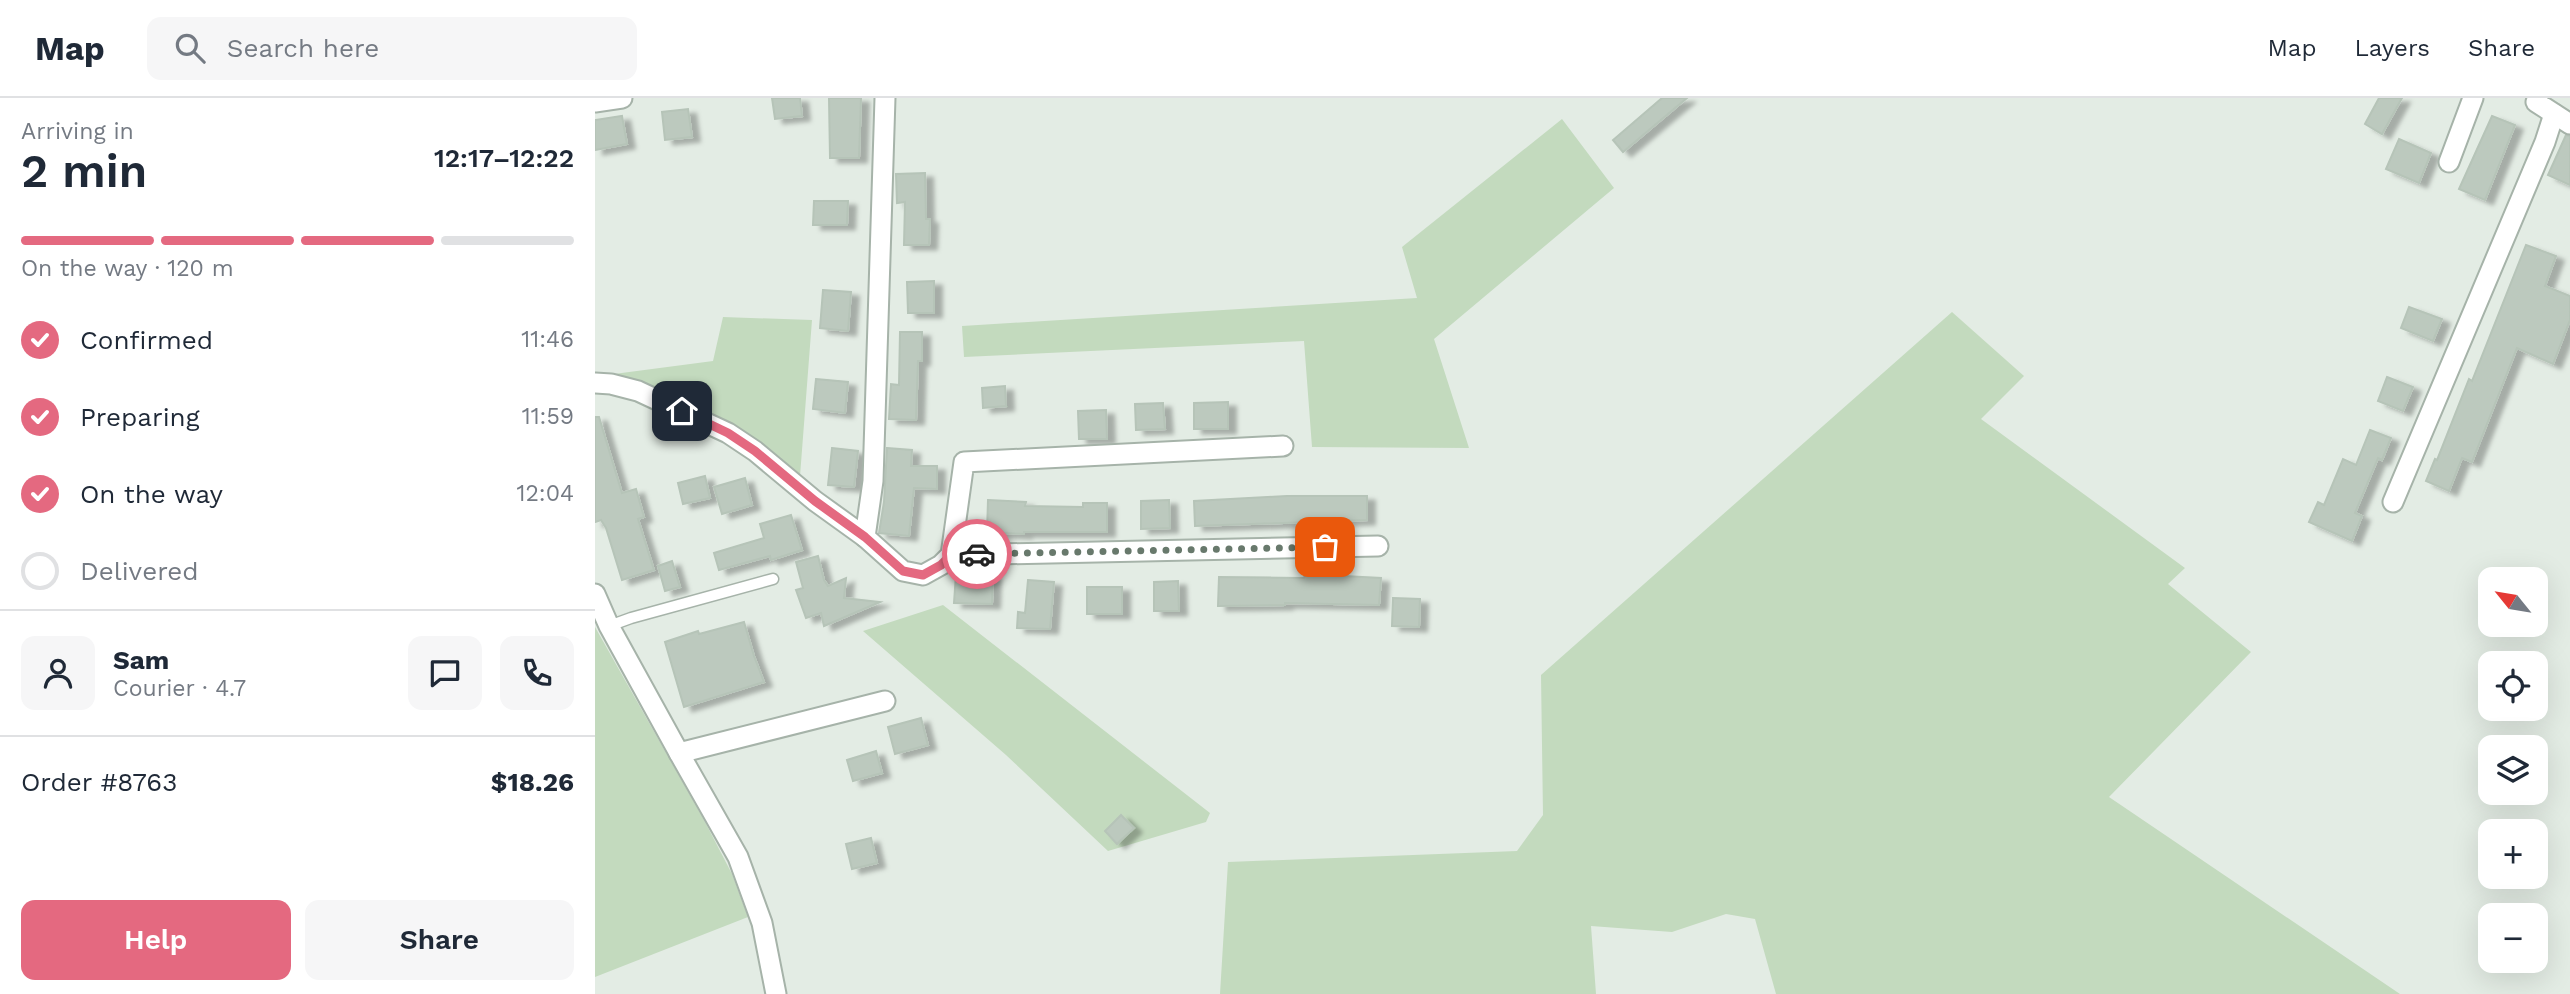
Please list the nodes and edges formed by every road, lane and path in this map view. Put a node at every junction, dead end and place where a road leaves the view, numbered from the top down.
1 (622, 98) edge
2 (884, 98) edge
3 (2473, 98) edge
4 (2534, 99) edge
5 (595, 102) edge
6 (2562, 119) edge
7 (2449, 162) dead end
8 (595, 383) edge
9 (1283, 446) dead end
10 (2393, 502) dead end
11 (865, 537) junction
12 (1378, 546) dead end
13 (951, 555) junction
14 (773, 579) dead end
15 (595, 594) edge
16 (609, 626) junction
17 (885, 701) dead end
18 (678, 753) junction
19 (776, 994) edge

1 - 5 street
2 - 11 street
3 - 7 street
4 - 6 street
6 - 10 street
8 - 11 street
9 - 13 street
11 - 13 street
12 - 13 street
14 - 16 lane
15 - 16 street
16 - 18 street
17 - 18 street
18 - 19 street

